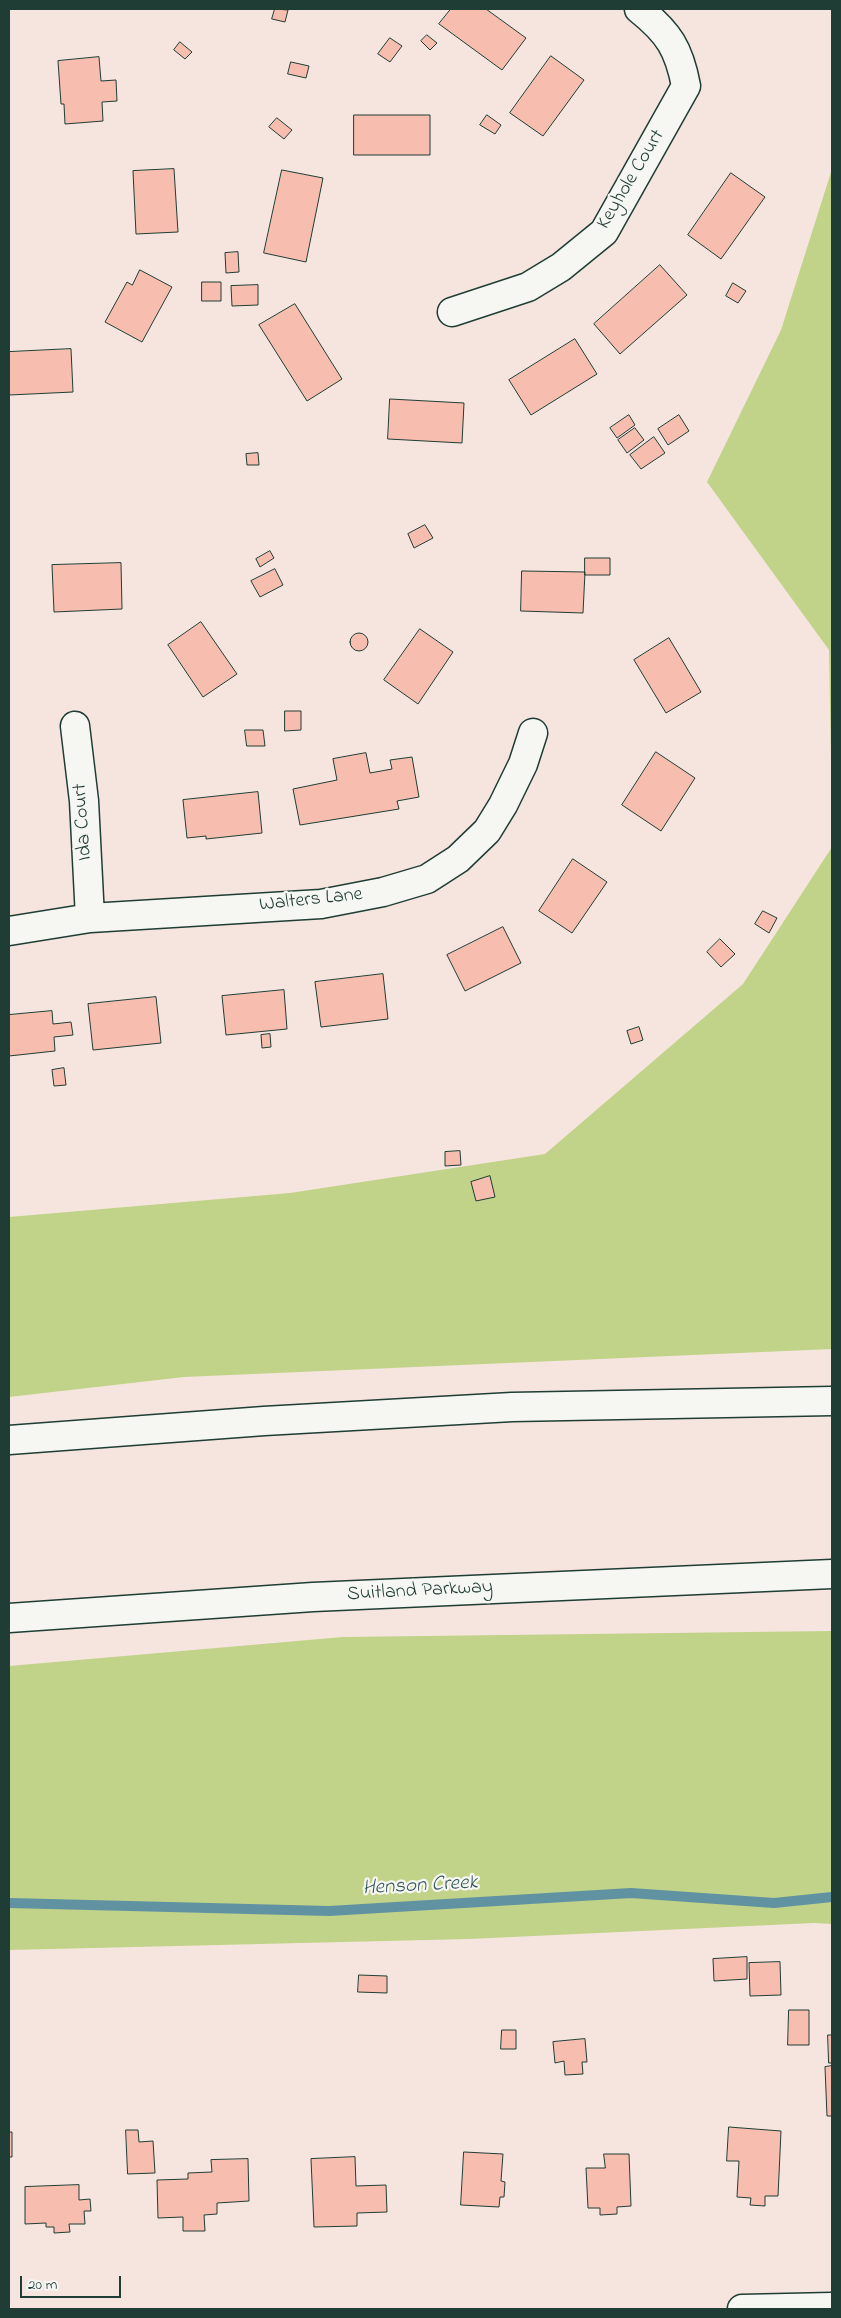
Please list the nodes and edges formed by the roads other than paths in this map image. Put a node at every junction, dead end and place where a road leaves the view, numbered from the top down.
1 (640, 9) edge
2 (452, 312) dead end
3 (75, 726) dead end
4 (533, 733) dead end
5 (90, 918) junction
6 (9, 931) edge
7 (832, 1402) edge
8 (9, 1440) edge
9 (832, 1574) edge
10 (9, 1618) edge
11 (832, 2307) edge
12 (742, 2309) edge

1 - 2 main road, Keyhole Court
3 - 5 main road, Ida Court
4 - 5 main road, Walters Lane
5 - 6 main road, Walters Lane
7 - 8 main road
9 - 10 main road, Suitland Parkway
11 - 12 main road

